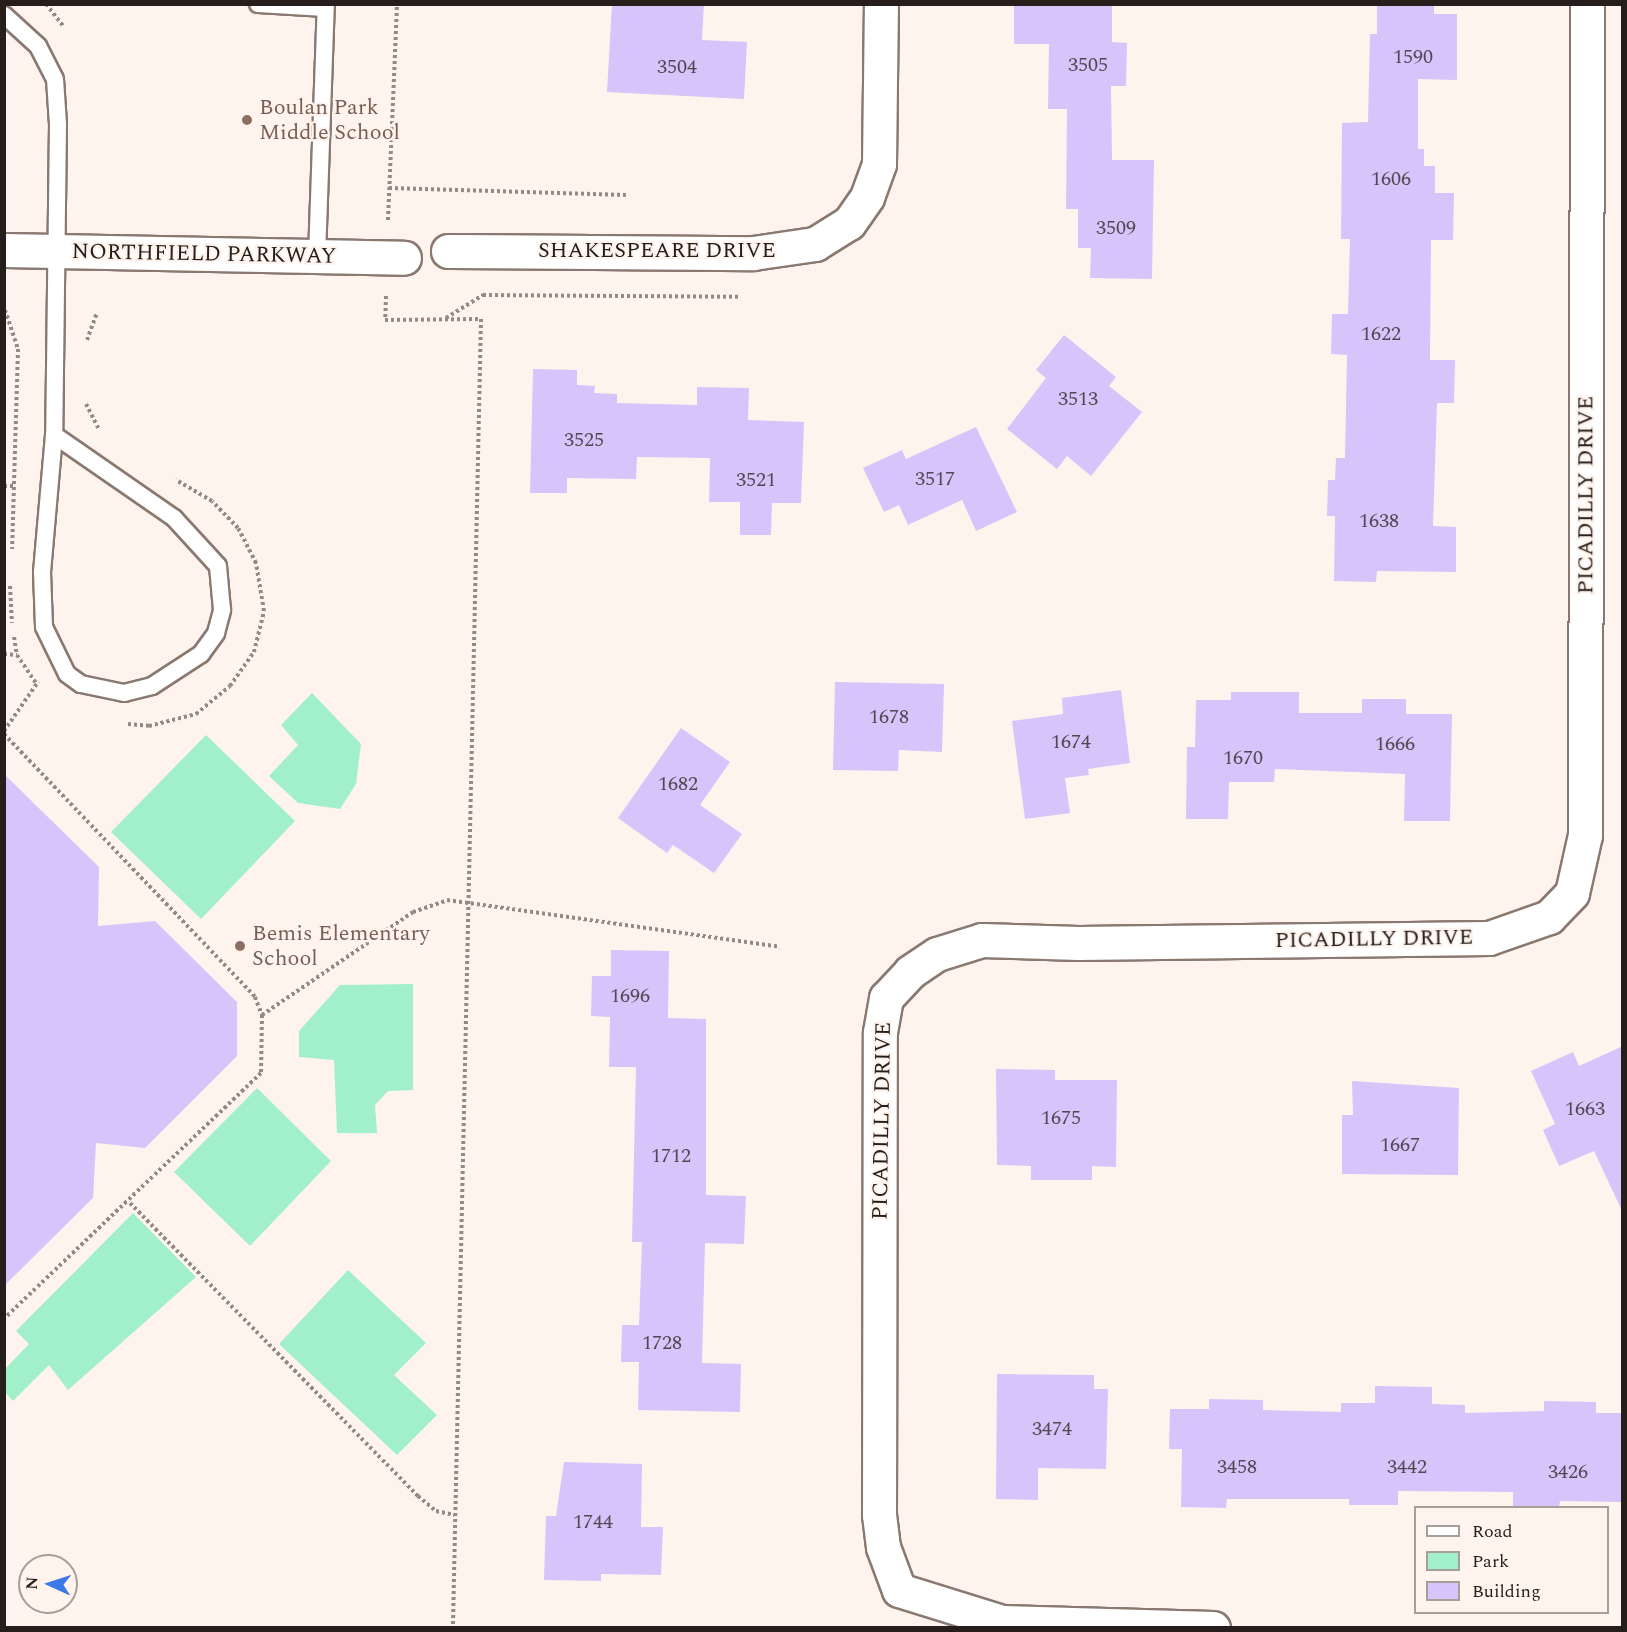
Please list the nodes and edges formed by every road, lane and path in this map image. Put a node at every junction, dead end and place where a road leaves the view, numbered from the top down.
1 (258, 4) edge
2 (397, 4) edge
3 (881, 4) edge
4 (1587, 4) edge
5 (325, 6) edge
6 (4, 15) edge
7 (389, 188) junction
8 (626, 195) dead end
9 (388, 228) dead end
10 (4, 250) edge
11 (448, 251) dead end
12 (56, 252) junction
13 (317, 257) junction
14 (404, 258) dead end
15 (386, 290) dead end
16 (741, 297) dead end
17 (5, 310) edge
18 (97, 313) dead end
19 (446, 318) junction
20 (85, 345) dead end
21 (85, 396) dead end
22 (100, 432) dead end
23 (54, 435) junction
24 (174, 479) dead end
25 (4, 486) edge
26 (14, 486) junction
27 (11, 553) dead end
28 (11, 575) dead end
29 (4, 654) edge
30 (17, 655) junction
31 (56, 656) junction
32 (37, 684) junction
33 (46, 691) dead end
34 (116, 723) dead end
35 (4, 733) edge
36 (470, 901) junction
37 (780, 947) dead end
38 (262, 1015) junction
39 (130, 1203) junction
40 (4, 1319) edge
41 (455, 1515) junction
42 (453, 1628) edge
43 (1213, 1628) edge

1 - 5 lane
2 - 7 path
3 - 11 street, SHAKESPEARE DRIVE
4 - 43 street, PICADILLY DRIVE
5 - 13 lane
6 - 12 lane
7 - 8 path
7 - 9 path
10 - 12 street, NORTHFIELD PARKWAY
12 - 13 street, NORTHFIELD PARKWAY
12 - 23 lane
13 - 14 street, NORTHFIELD PARKWAY
15 - 19 path
16 - 19 path
17 - 26 path
18 - 20 path
19 - 36 path
21 - 22 path
23 - 31 lane
23 - 31 lane
24 - 34 path
25 - 26 path
26 - 27 path
28 - 30 path
29 - 30 path
30 - 32 path
31 - 32 path
32 - 33 path
32 - 35 path
35 - 38 path
36 - 37 path
36 - 38 path
36 - 41 path
38 - 39 path
39 - 40 path
39 - 41 path
41 - 42 path

